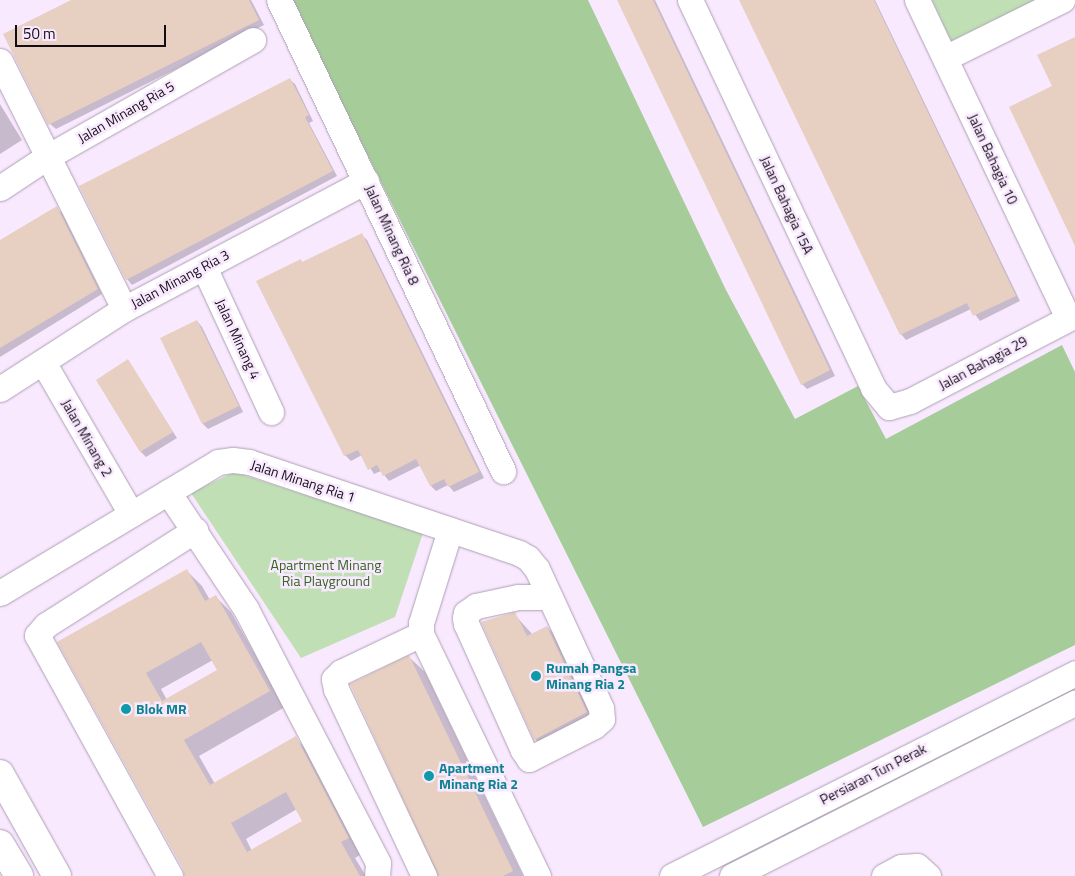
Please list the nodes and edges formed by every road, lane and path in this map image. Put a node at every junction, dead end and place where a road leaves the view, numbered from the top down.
1 (278, 0) edge
2 (690, 0) edge
3 (917, 0) edge
4 (1062, 0) edge
5 (253, 40) dead end
6 (945, 58) junction
7 (0, 61) edge
8 (47, 157) junction
9 (366, 181) junction
10 (0, 188) edge
11 (204, 267) junction
12 (124, 309) junction
13 (1072, 316) edge
14 (42, 362) junction
15 (0, 389) edge
16 (889, 407) joint
17 (271, 412) dead end
18 (503, 471) dead end
19 (168, 492) junction
20 (131, 514) junction
21 (195, 530) junction
22 (450, 530) junction
23 (0, 593) edge
24 (549, 596) junction
25 (421, 634) junction
26 (1075, 673) edge
27 (1075, 703) edge
28 (0, 774) edge
29 (0, 844) edge
30 (19, 876) edge
31 (57, 876) edge
32 (170, 876) edge
33 (377, 876) edge
34 (424, 876) edge
35 (538, 876) edge
36 (672, 876) edge
37 (732, 876) edge
38 (884, 876) edge
39 (928, 876) edge

1 - 9 street, Jalan Minang Ria 8
2 - 16 street, Jalan Bahagia 15A
3 - 6 street, Jalan Bahagia 10
4 - 6 street
5 - 8 street, Jalan Minang Ria 5
6 - 13 street, Jalan Bahagia 10
7 - 8 street
8 - 10 street, Jalan Minang Ria 5
8 - 12 street
9 - 11 street, Jalan Minang Ria 3
9 - 18 street, Jalan Minang Ria 8
11 - 12 street, Jalan Minang Ria 3
11 - 17 street, Jalan Minang 4
12 - 14 street, Jalan Minang Ria 3
13 - 16 street, Jalan Bahagia 29
14 - 15 street, Jalan Minang Ria 3
14 - 20 street, Jalan Minang 2
19 - 20 street, Jalan Minang Ria 1
19 - 21 street
19 - 22 street, Jalan Minang Ria 1
20 - 23 street, Jalan Minang Ria 1
21 - 32 street
21 - 33 street
22 - 24 street, Jalan Minang Ria 1
22 - 25 street
24 - 24 street
25 - 34 street
25 - 35 street
26 - 36 street, Persiaran Tun Perak
27 - 37 street, Persiaran Tun Perak
28 - 31 main road
29 - 30 main road
38 - 39 street

